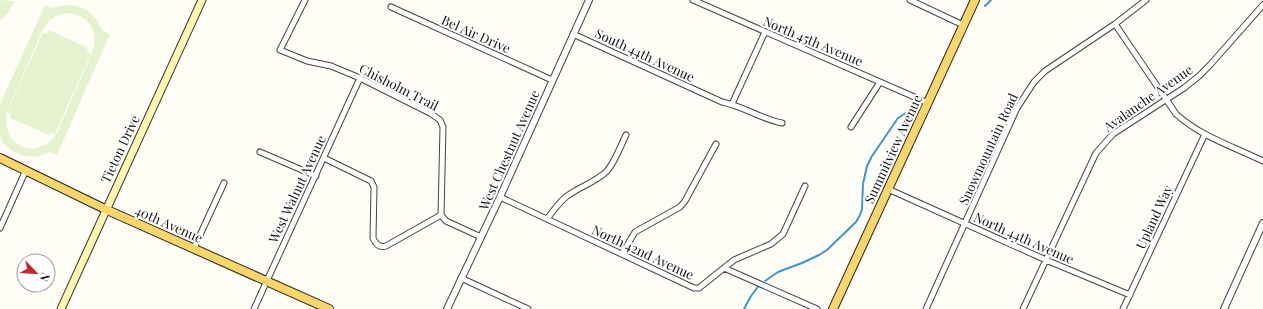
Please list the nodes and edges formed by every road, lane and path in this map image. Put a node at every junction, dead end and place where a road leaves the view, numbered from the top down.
1 (202, 0) edge
2 (305, 0) edge
3 (589, 0) edge
4 (693, 0) edge
5 (910, 0) edge
6 (975, 0) edge
7 (1146, 0) edge
8 (1263, 5) edge
9 (391, 7) dead end
10 (1115, 24) junction
11 (963, 25) junction
12 (764, 32) junction
13 (573, 34) junction
14 (360, 78) junction
15 (552, 80) junction
16 (880, 82) junction
17 (1165, 100) junction
18 (928, 103) junction
19 (732, 104) junction
20 (782, 123) dead end
21 (851, 128) dead end
22 (1206, 134) junction
23 (626, 135) dead end
24 (716, 144) dead end
25 (260, 152) dead end
26 (0, 158) edge
27 (324, 158) junction
28 (1263, 161) edge
29 (26, 170) junction
30 (316, 176) junction
31 (224, 183) dead end
32 (806, 186) dead end
33 (888, 189) junction
34 (500, 197) junction
35 (105, 209) junction
36 (441, 216) junction
37 (547, 219) junction
38 (1263, 223) edge
39 (965, 224) junction
40 (0, 228) edge
41 (481, 237) junction
42 (194, 248) junction
43 (622, 254) junction
44 (1046, 260) junction
45 (724, 268) junction
46 (461, 278) junction
47 (267, 280) junction
48 (1130, 295) junction
49 (60, 309) edge
50 (254, 309) edge
51 (329, 309) edge
52 (447, 309) edge
53 (528, 309) edge
54 (817, 309) edge
55 (833, 309) edge
56 (926, 309) edge
57 (1023, 309) edge
58 (1123, 309) edge
59 (1224, 309) edge

1 - 35 main road, Tieton Drive
2 - 14 street, Chisholm Trail
3 - 13 street, West Chestnut Avenue
4 - 12 street, North 45th Avenue
5 - 11 street
6 - 11 main road, Summitview Avenue
7 - 10 street, Snowmountain Road
8 - 17 street, Avalanche Avenue
9 - 15 street, Bel Air Drive
10 - 17 street
10 - 39 street, Snowmountain Road
11 - 18 main road, Summitview Avenue
12 - 16 street, North 45th Avenue
12 - 19 street
13 - 15 street, West Chestnut Avenue
13 - 19 street, South 44th Avenue
14 - 27 street, West Walnut Avenue
14 - 36 street, Chisholm Trail
15 - 34 street, West Chestnut Avenue
16 - 18 street, North 45th Avenue
16 - 21 street
17 - 22 street
17 - 44 street, Avalanche Avenue
18 - 33 main road, Summitview Avenue
19 - 20 street
22 - 28 street
22 - 48 street, Upland Way
23 - 37 street
24 - 43 street
25 - 30 street
26 - 29 main road, 40th Avenue
27 - 30 street, West Walnut Avenue
27 - 36 street
29 - 35 main road, 40th Avenue
29 - 40 street
30 - 47 street, West Walnut Avenue
31 - 42 street
32 - 45 street
33 - 39 street, North 44th Avenue
33 - 55 main road, Summitview Avenue
34 - 37 street, North 42nd Avenue
34 - 41 street, West Chestnut Avenue
35 - 42 main road, 40th Avenue
35 - 49 main road, Tieton Drive
36 - 41 street
37 - 43 street, North 42nd Avenue
38 - 59 street
39 - 44 street, North 44th Avenue
39 - 56 street, Snowmountain Road
41 - 46 street, West Chestnut Avenue
42 - 47 main road, 40th Avenue
43 - 45 street, North 42nd Avenue
44 - 48 street, North 44th Avenue
44 - 57 street, Avalanche Avenue
45 - 54 street
46 - 52 street, West Chestnut Avenue
46 - 53 street
47 - 50 street, West Walnut Avenue
47 - 51 main road, 40th Avenue
48 - 58 street, Upland Way

